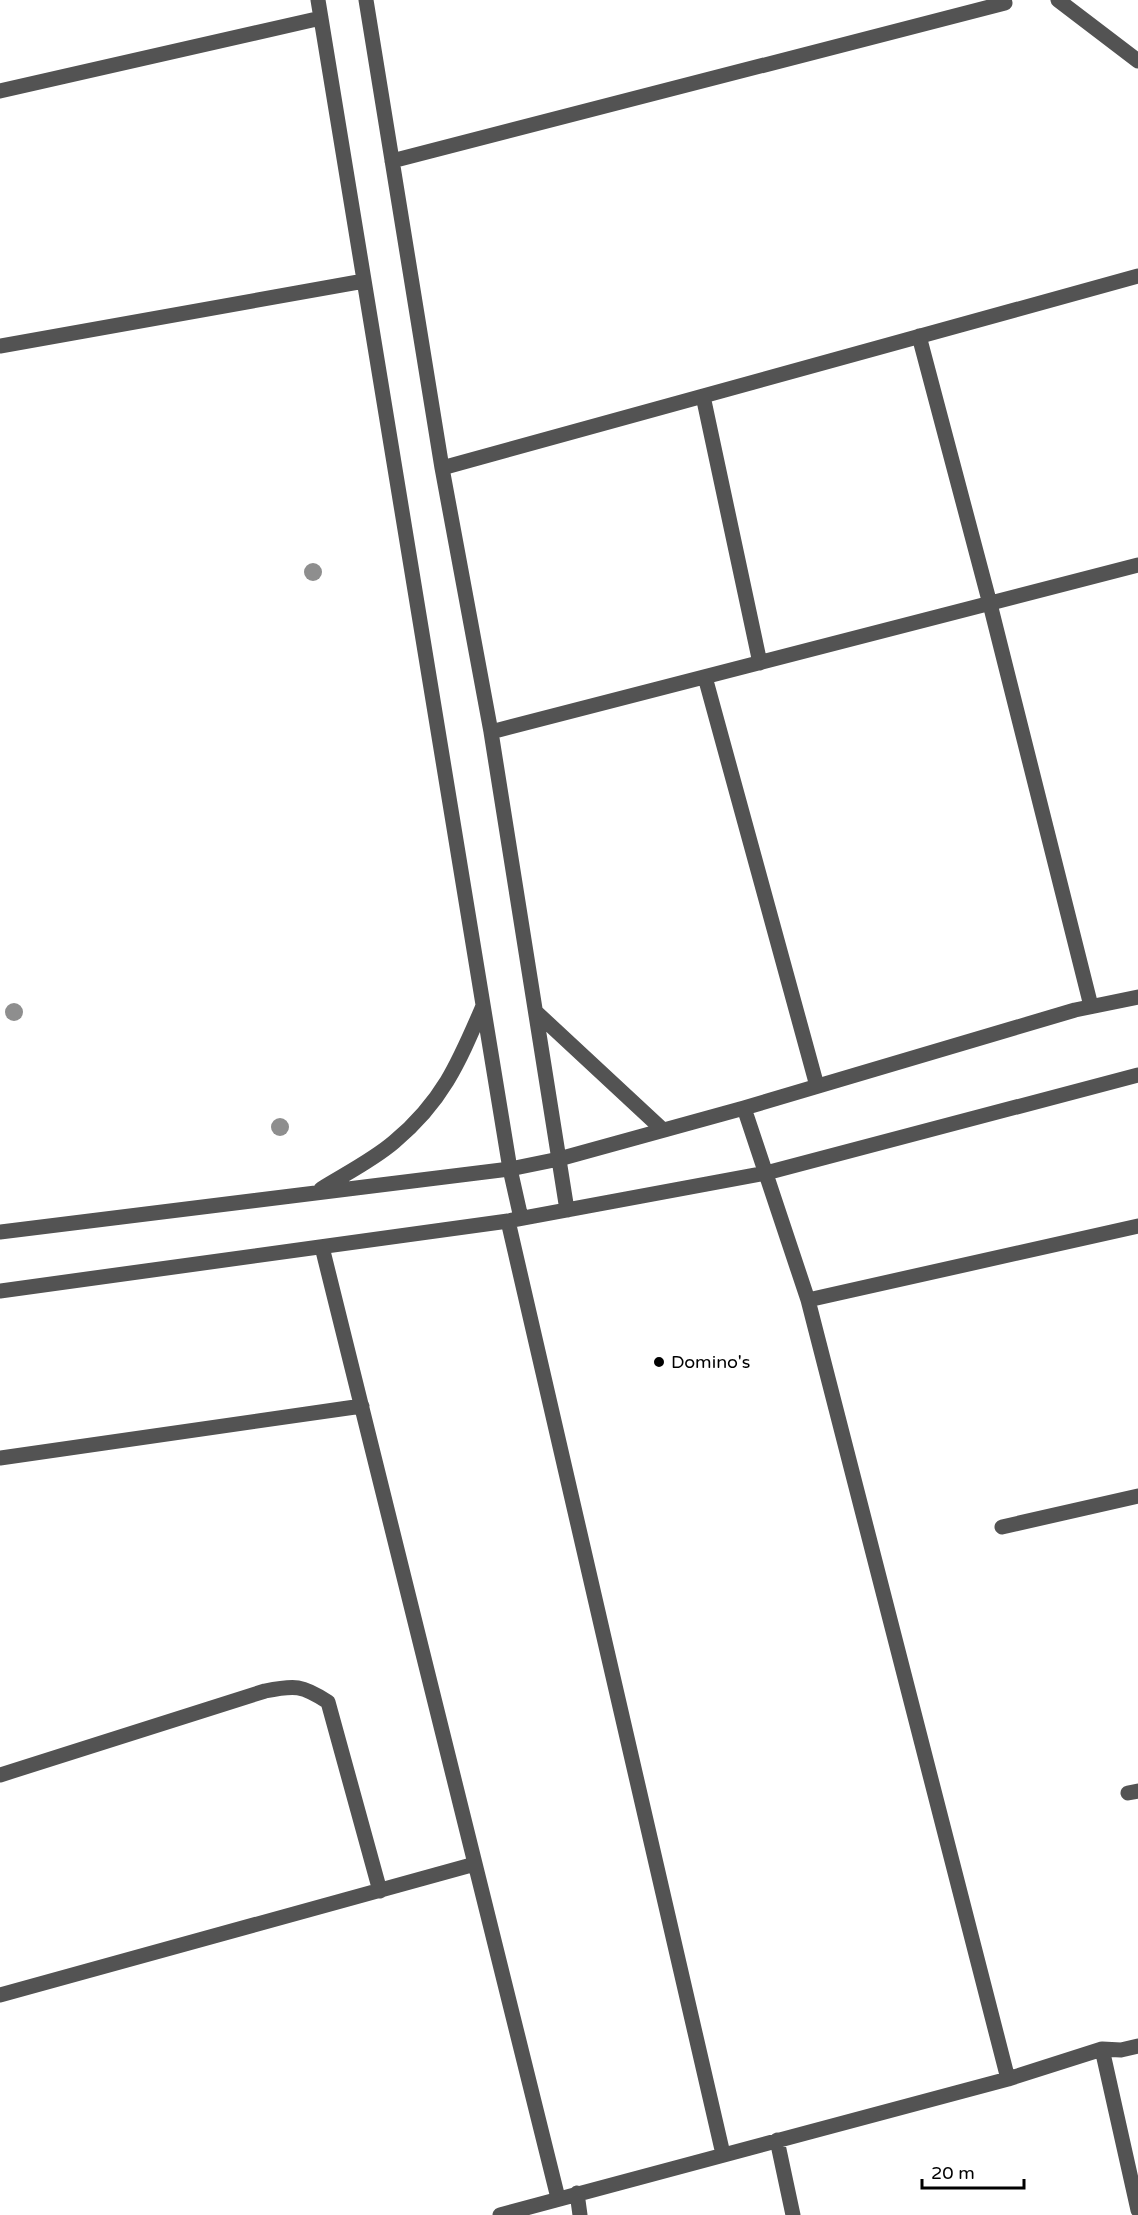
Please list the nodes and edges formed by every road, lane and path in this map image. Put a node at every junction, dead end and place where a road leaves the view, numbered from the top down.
1 (318, 0) edge
2 (366, 0) edge
3 (1058, 0) edge
4 (1005, 3) dead end
5 (321, 18) junction
6 (1138, 61) edge
7 (0, 91) edge
8 (392, 161) junction
9 (1138, 276) edge
10 (364, 281) junction
11 (919, 336) junction
12 (0, 346) edge
13 (703, 396) junction
14 (442, 468) junction
15 (1138, 565) edge
16 (990, 603) junction
17 (760, 663) junction
18 (705, 677) junction
19 (491, 732) junction
20 (1138, 997) edge
21 (483, 1005) junction
22 (1091, 1006) junction
23 (536, 1012) junction
24 (1138, 1075) edge
25 (817, 1086) junction
26 (744, 1108) junction
27 (663, 1130) junction
28 (559, 1159) junction
29 (510, 1169) junction
30 (765, 1173) junction
31 (316, 1193) junction
32 (567, 1210) junction
33 (514, 1220) junction
34 (1138, 1226) edge
35 (0, 1232) edge
36 (322, 1247) junction
37 (0, 1291) edge
38 (808, 1300) junction
39 (362, 1406) junction
40 (0, 1458) edge
41 (1138, 1496) edge
42 (1002, 1527) dead end
43 (0, 1775) edge
44 (475, 1864) junction
45 (380, 1891) junction
46 (0, 1995) edge
47 (1138, 2046) edge
48 (1102, 2049) junction
49 (1008, 2079) junction
50 (777, 2140) junction
51 (723, 2154) junction
52 (577, 2193) junction
53 (558, 2199) junction
54 (1138, 2210) edge
55 (500, 2215) edge
56 (580, 2215) edge
57 (794, 2215) edge

1 - 5 street
2 - 8 street
3 - 6 street
4 - 8 street
5 - 7 street
5 - 10 street
8 - 14 street
9 - 11 street
10 - 12 street
10 - 21 street
11 - 13 street
11 - 16 street
13 - 14 street
13 - 17 street
14 - 19 street
15 - 16 street
16 - 17 street
16 - 22 street
17 - 18 street
18 - 19 street
18 - 25 street
19 - 23 street
20 - 22 street
21 - 29 street
21 - 31 street
22 - 25 street
23 - 27 street
23 - 28 street
24 - 30 street
25 - 26 street
26 - 27 street
26 - 30 street
27 - 28 street
28 - 29 street
28 - 32 street
29 - 31 street
29 - 33 street
30 - 32 street
30 - 38 street
31 - 35 street
32 - 33 street
33 - 36 street
33 - 51 street
34 - 38 street
36 - 37 street
36 - 39 street
38 - 49 street
39 - 40 street
39 - 44 street
41 - 42 street
43 - 45 street
44 - 45 street
44 - 53 street
45 - 46 street
47 - 48 street
48 - 49 street
48 - 54 street
49 - 50 street
50 - 51 street
50 - 57 street
51 - 52 street
52 - 53 street
52 - 56 street
53 - 55 street

